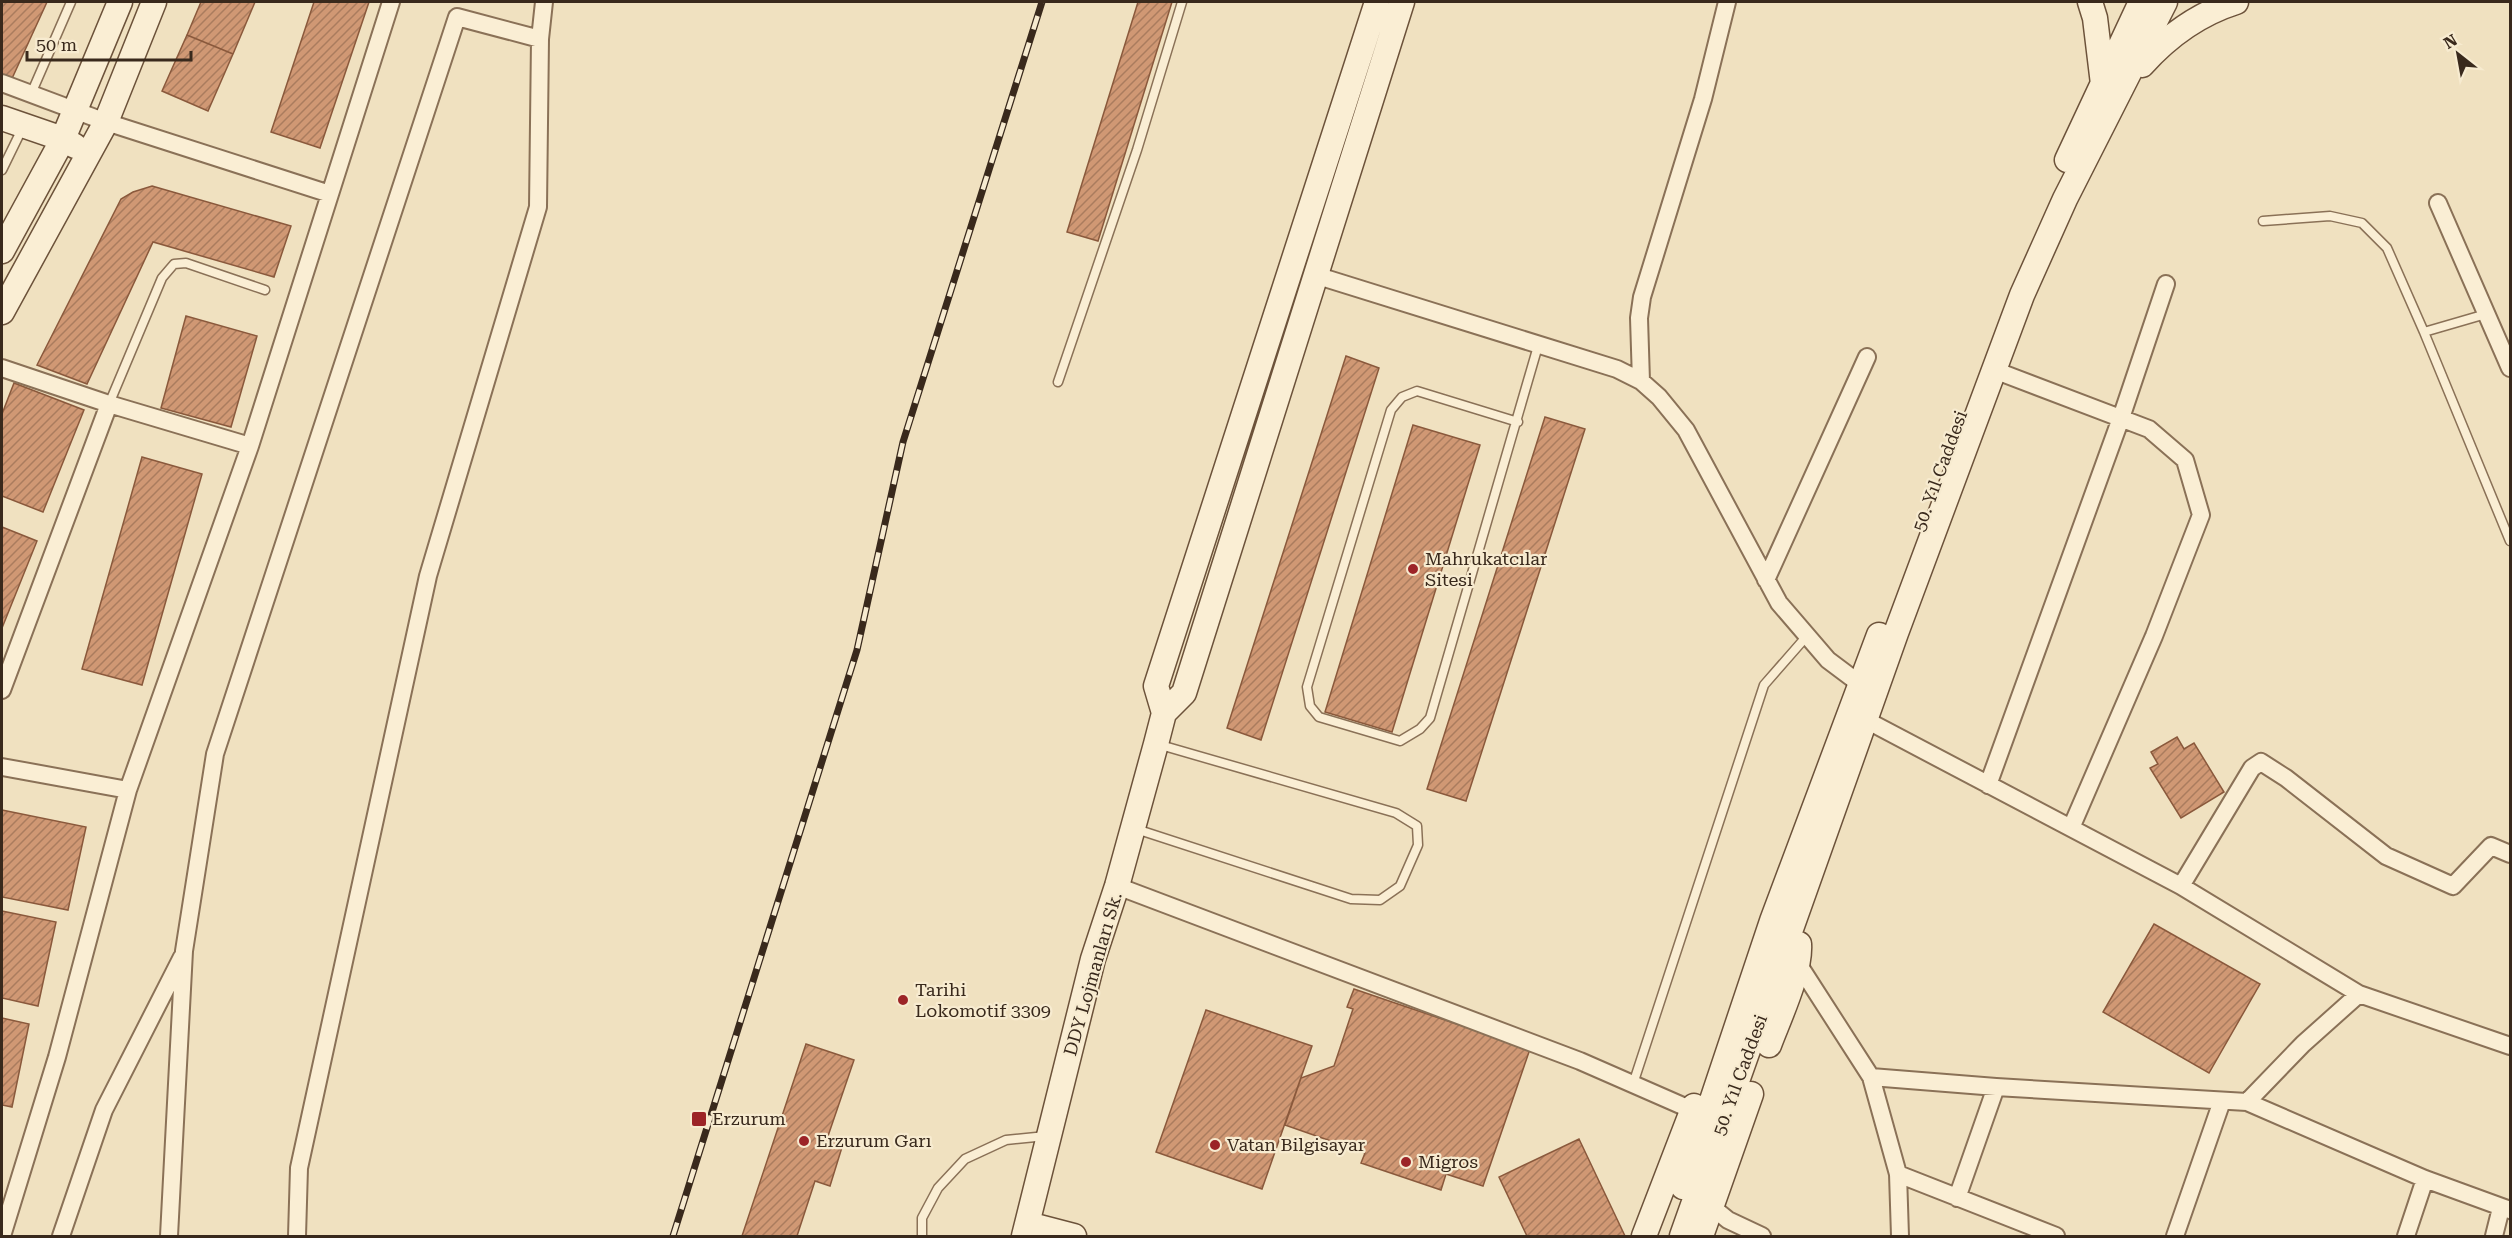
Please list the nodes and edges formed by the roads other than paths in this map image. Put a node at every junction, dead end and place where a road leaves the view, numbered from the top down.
1 (71, 2) edge
2 (120, 2) edge
3 (154, 2) edge
4 (391, 2) edge
5 (544, 2) edge
6 (1182, 2) edge
7 (1377, 2) edge
8 (1401, 2) edge
9 (1726, 2) edge
10 (2090, 2) edge
11 (2141, 2) edge
12 (2165, 2) edge
13 (2236, 2) edge
14 (540, 39) junction
15 (2, 83) edge
16 (2112, 85) junction
17 (31, 94) junction
18 (75, 110) junction
19 (13, 122) edge
20 (106, 122) junction
21 (63, 139) junction
22 (89, 154) junction
23 (2, 170) edge
24 (330, 194) junction
25 (2438, 203) dead end
26 (2263, 221) dead end
27 (2, 251) edge
28 (1315, 275) junction
29 (2166, 284) dead end
30 (265, 290) dead end
31 (2, 312) edge
32 (2486, 314) junction
33 (2424, 332) junction
34 (1538, 346) junction
35 (1867, 357) dead end
36 (2, 368) edge
37 (2511, 368) edge
38 (1994, 370) junction
39 (1641, 381) junction
40 (1058, 382) dead end
41 (109, 404) junction
42 (2121, 418) junction
43 (1518, 422) junction
44 (250, 446) junction
45 (2511, 541) edge
46 (1766, 579) junction
47 (1806, 637) junction
48 (1860, 684) junction
49 (2, 690) edge
50 (1164, 713) junction
51 (1866, 720) junction
52 (1156, 744) junction
53 (2, 767) edge
54 (1988, 785) junction
55 (128, 790) junction
56 (1133, 828) junction
57 (2071, 828) junction
58 (2511, 854) edge
59 (1117, 886) junction
60 (2181, 886) junction
61 (1797, 914) junction
62 (184, 951) junction
63 (1762, 951) junction
64 (1797, 962) junction
65 (2359, 994) junction
66 (2511, 1046) edge
67 (1871, 1077) junction
68 (1633, 1084) junction
69 (1996, 1088) junction
70 (2222, 1101) junction
71 (2247, 1102) junction
72 (1692, 1110) junction
73 (1050, 1136) junction
74 (1898, 1174) junction
75 (2426, 1179) junction
76 (1957, 1198) junction
77 (1712, 1207) junction
78 (2506, 1209) edge
79 (1026, 1230) edge
80 (2, 1236) edge
81 (61, 1236) edge
82 (169, 1236) edge
83 (297, 1236) edge
84 (922, 1236) edge
85 (1074, 1236) edge
86 (1644, 1236) edge
87 (1666, 1236) edge
88 (1682, 1236) edge
89 (1701, 1236) edge
90 (1761, 1236) edge
91 (1900, 1236) edge
92 (2056, 1236) edge
93 (2175, 1236) edge
94 (2406, 1236) edge
95 (2494, 1236) edge

1 - 17 lane
2 - 18 main road
3 - 20 main road
4 - 24 street
5 - 14 street
6 - 40 lane
7 - 50 main road
8 - 28 main road
9 - 39 street
10 - 16 main road
11 - 16 main road, 50. Yıl Caddesi
12 - 16 main road, 50. Yıl Caddesi
13 - 16 main road
14 - 62 street
14 - 83 street
15 - 17 street
16 - 38 main road, 50. Yıl Caddesi
16 - 48 main road, 50. Yıl Caddesi
17 - 18 street
18 - 20 street
18 - 21 main road
19 - 21 main road
19 - 23 lane
20 - 22 main road
20 - 24 street
21 - 22 main road
21 - 27 main road
22 - 31 main road
24 - 44 street
25 - 32 street
26 - 33 lane
28 - 34 street
28 - 50 main road
29 - 42 street
30 - 41 lane
32 - 33 lane
32 - 37 street
33 - 45 lane
34 - 39 street
34 - 43 lane
35 - 46 street
36 - 41 street
38 - 42 street
38 - 51 main road, 50. Yıl Caddesi
39 - 46 street
41 - 44 street
41 - 49 street
42 - 54 street
42 - 57 street
43 - 43 lane
44 - 55 street
46 - 47 street
47 - 48 street
47 - 68 lane
48 - 63 main road, 50. Yıl Caddesi
50 - 52 main road, DDY Lojmanları Sk.
51 - 54 street
51 - 61 main road, 50. Yıl Caddesi
52 - 56 main road, DDY Lojmanları Sk.
52 - 56 lane
53 - 55 street
54 - 57 street
55 - 80 street
56 - 59 main road, DDY Lojmanları Sk.
57 - 60 street
58 - 60 street
59 - 68 street
59 - 73 main road, DDY Lojmanları Sk.
60 - 65 street
61 - 64 main road, 50. Yıl Caddesi
61 - 88 main road, 50. Yıl Caddesi
62 - 81 street
62 - 82 street
63 - 72 main road, 50. Yıl Caddesi
63 - 87 main road, 50. Yıl Caddesi
64 - 67 street
64 - 77 main road, 50. Yıl Caddesi
65 - 66 street
65 - 71 street
67 - 69 street
67 - 74 street
68 - 72 street
69 - 70 street
69 - 76 street
70 - 71 street
70 - 93 street
71 - 75 street
72 - 86 main road, 50. Yıl Caddesi
73 - 79 main road, DDY Lojmanları Sk.
73 - 84 lane
74 - 76 street
74 - 91 street
75 - 78 street
75 - 94 street
76 - 92 street
77 - 89 main road, 50. Yıl Caddesi
77 - 90 street
78 - 95 street
79 - 85 main road

